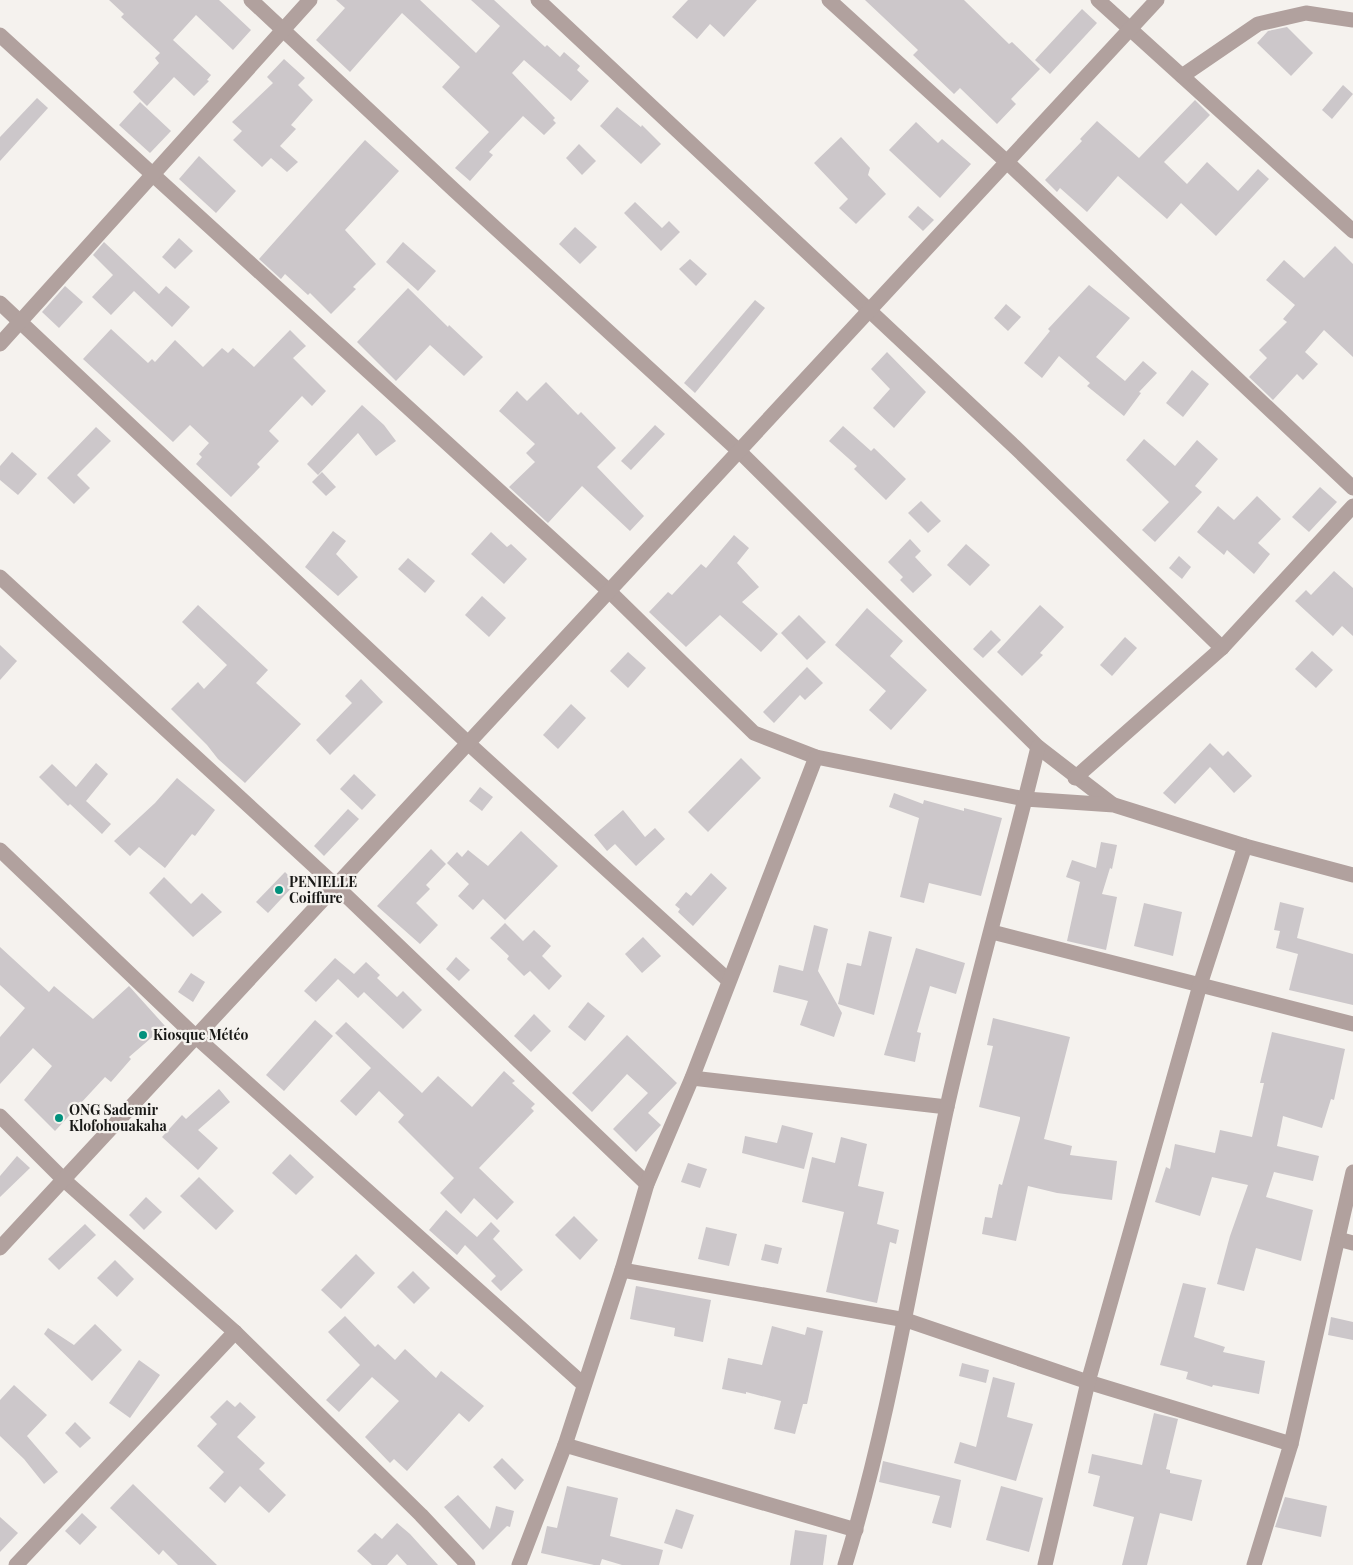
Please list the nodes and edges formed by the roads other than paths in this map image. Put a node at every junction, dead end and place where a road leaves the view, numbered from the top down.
1 (250, 0) edge
2 (310, 0) edge
3 (538, 0) edge
4 (829, 0) edge
5 (1098, 0) edge
6 (1157, 0) edge
7 (1353, 20) edge
8 (282, 29) junction
9 (1130, 29) junction
10 (0, 35) edge
11 (1182, 76) junction
12 (1008, 163) junction
13 (152, 174) junction
14 (1353, 231) edge
15 (0, 303) edge
16 (869, 312) junction
17 (20, 322) junction
18 (0, 344) edge
19 (740, 452) junction
20 (1353, 488) edge
21 (1353, 506) edge
22 (0, 577) edge
23 (610, 592) junction
24 (1222, 648) junction
25 (469, 744) junction
26 (1038, 747) junction
27 (816, 757) junction
28 (1075, 778) junction
29 (1025, 799) junction
30 (1114, 805) junction
31 (1245, 846) junction
32 (0, 850) edge
33 (1353, 875) edge
34 (336, 886) junction
35 (992, 932) junction
36 (728, 980) junction
37 (1200, 984) junction
38 (1353, 1024) edge
39 (196, 1037) junction
40 (692, 1078) junction
41 (948, 1107) junction
42 (0, 1116) edge
43 (1353, 1172) edge
44 (64, 1180) junction
45 (647, 1184) junction
46 (1338, 1239) junction
47 (1353, 1243) edge
48 (0, 1248) edge
49 (622, 1270) junction
50 (906, 1320) junction
51 (235, 1332) junction
52 (1088, 1382) junction
53 (583, 1384) junction
54 (1291, 1444) junction
55 (565, 1445) junction
56 (856, 1530) junction
57 (16, 1565) edge
58 (468, 1565) edge
59 (519, 1565) edge
60 (845, 1565) edge
61 (1045, 1565) edge
62 (1254, 1565) edge

1 - 8 street
2 - 8 street
3 - 16 street
4 - 12 street
5 - 9 street
6 - 9 street
7 - 11 street
8 - 13 street
8 - 19 street
9 - 11 street
9 - 12 street
10 - 13 street
11 - 14 street
12 - 16 street
12 - 20 street
13 - 17 street
13 - 23 street
15 - 17 street
16 - 19 street
16 - 24 street
17 - 18 street
17 - 25 street
19 - 23 street
19 - 26 street
21 - 24 street
22 - 34 street
23 - 25 street
23 - 27 street
24 - 28 street
25 - 34 street
25 - 36 street
26 - 28 street
26 - 29 street
27 - 29 street
27 - 36 street
28 - 30 street
29 - 30 street
29 - 35 street
30 - 31 street
31 - 33 street
31 - 37 street
32 - 39 street
34 - 39 street
34 - 45 street
35 - 37 street
35 - 41 street
36 - 40 street
37 - 38 street
37 - 52 street
39 - 44 street
39 - 53 street
40 - 41 street
40 - 45 street
41 - 50 street
42 - 44 street
43 - 46 street
44 - 48 street
44 - 51 street
45 - 49 street
46 - 47 street
46 - 54 street
49 - 50 street
49 - 53 street
50 - 52 street
50 - 56 street
51 - 57 street
51 - 58 street
52 - 54 street
52 - 61 street
53 - 55 street
54 - 62 street
55 - 56 street
55 - 59 street
56 - 60 street

